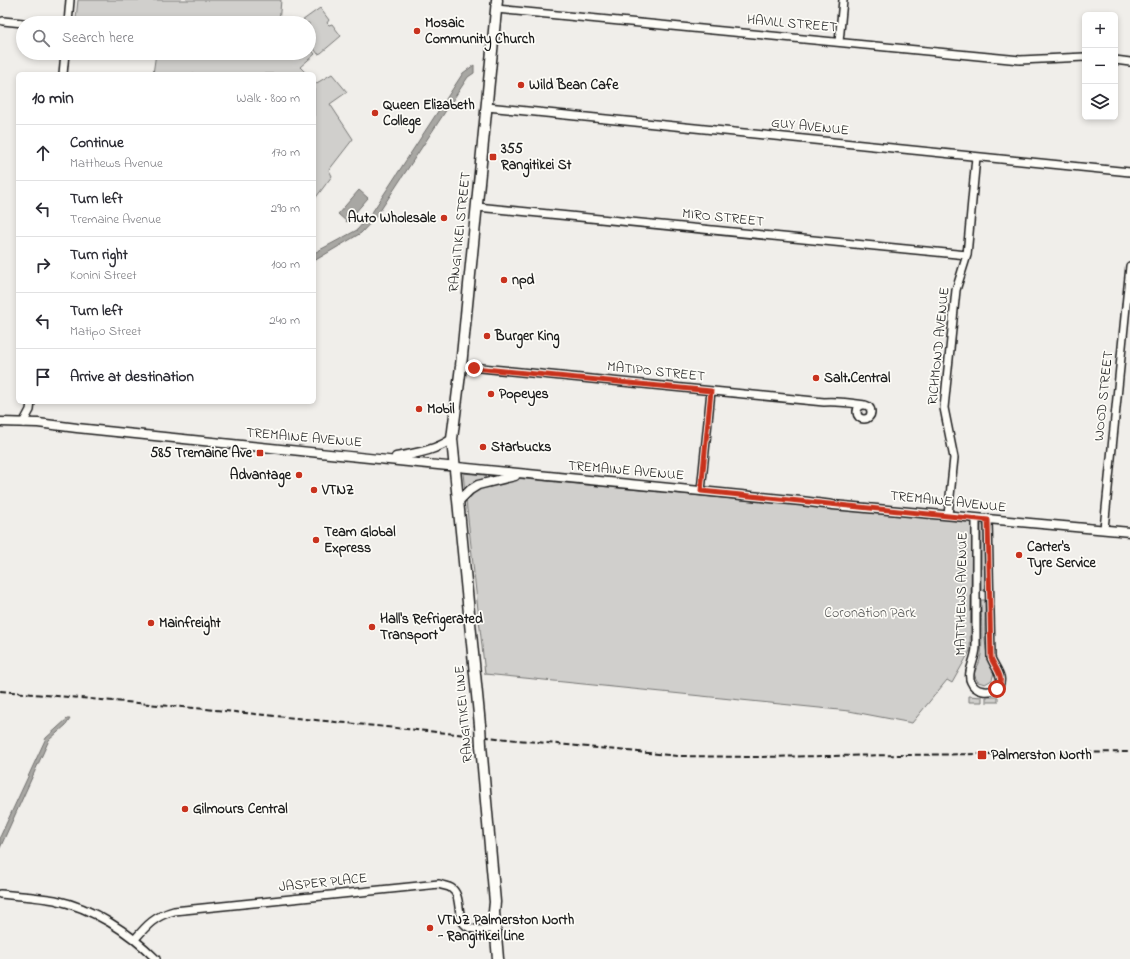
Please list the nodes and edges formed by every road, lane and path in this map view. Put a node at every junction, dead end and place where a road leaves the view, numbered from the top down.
1 (70, 0) edge
2 (843, 0) edge
3 (497, 4) edge
4 (69, 16) edge
5 (3, 20) dead end
6 (16, 22) edge
7 (839, 42) junction
8 (1082, 57) edge
9 (64, 60) edge
10 (1118, 60) edge
11 (1130, 62) edge
12 (63, 72) edge
13 (487, 107) junction
14 (976, 157) junction
15 (1130, 172) edge
16 (477, 207) junction
17 (967, 255) junction
18 (1130, 266) edge
19 (1129, 277) edge
20 (461, 366) junction
21 (711, 391) junction
22 (849, 402) junction
23 (31, 404) edge
24 (865, 405) junction
25 (857, 409) junction
26 (0, 422) edge
27 (23, 423) junction
28 (452, 439) junction
29 (385, 459) junction
30 (454, 466) junction
31 (522, 474) junction
32 (701, 491) junction
33 (458, 502) junction
34 (948, 515) junction
35 (976, 518) junction
36 (988, 520) junction
37 (1104, 529) junction
38 (1130, 532) edge
39 (0, 894) edge
40 (496, 928) junction
41 (135, 939) junction
42 (156, 959) edge
43 (498, 959) edge

1 - 4 street
2 - 7 street
3 - 7 street, HAVILL STREET
3 - 13 highway, RANGITIKEI STREET
5 - 6 street
7 - 8 street, HAVILL STREET
9 - 12 street
10 - 11 street
13 - 14 street, GUY AVENUE
13 - 16 highway, RANGITIKEI STREET
14 - 15 street, GUY AVENUE
14 - 17 street, RICHMOND AVENUE
16 - 17 street, MIRO STREET
16 - 20 highway, RANGITIKEI STREET
17 - 34 street, RICHMOND AVENUE
18 - 19 street, WOOD STREET
19 - 37 street, WOOD STREET
20 - 21 street, MATIPO STREET
20 - 28 highway, RANGITIKEI STREET
21 - 22 street, MATIPO STREET
21 - 32 street
22 - 24 street, MATIPO STREET
22 - 25 street
23 - 27 street
24 - 25 street
24 - 25 street
26 - 27 main road, TREMAINE AVENUE
27 - 29 main road, TREMAINE AVENUE
28 - 29 main road
28 - 30 highway, RANGITIKEI STREET
29 - 30 main road, TREMAINE AVENUE
30 - 31 main road, TREMAINE AVENUE
30 - 33 highway, RANGITIKEI LINE
31 - 32 main road, TREMAINE AVENUE
31 - 33 main road
32 - 34 main road, TREMAINE AVENUE
33 - 40 highway, RANGITIKEI LINE, bridge
34 - 35 main road, TREMAINE AVENUE
35 - 36 main road, TREMAINE AVENUE
35 - 36 street, MATTHEWS AVENUE
36 - 37 main road, TREMAINE AVENUE
37 - 38 main road, TREMAINE AVENUE
39 - 41 street
40 - 41 street, JASPER PLACE
40 - 43 highway, RANGITIKEI LINE
41 - 42 street

